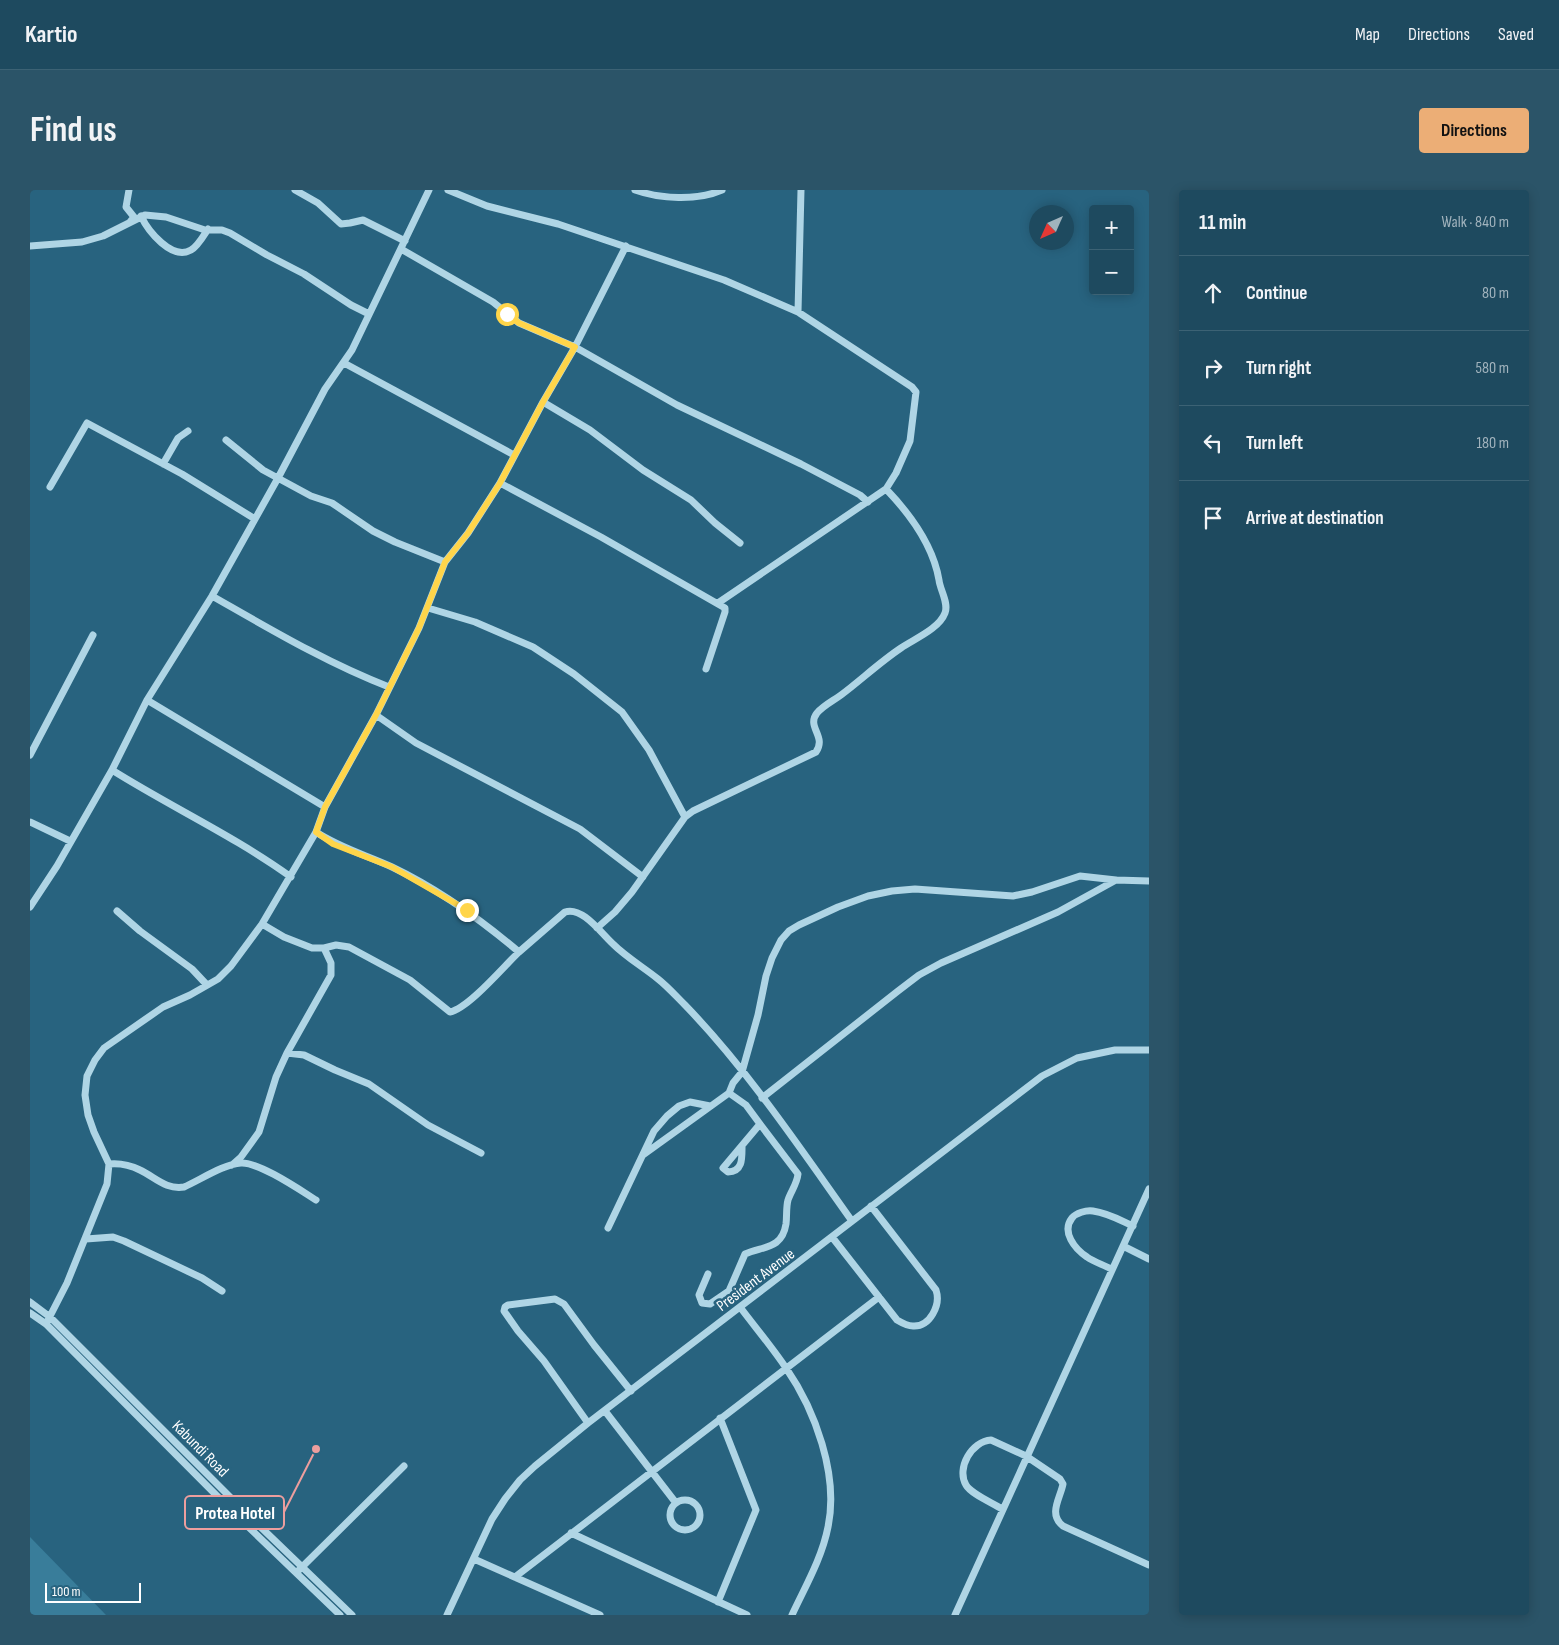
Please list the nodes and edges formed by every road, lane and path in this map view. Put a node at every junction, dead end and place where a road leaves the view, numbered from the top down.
1 (129, 190) edge
2 (295, 190) edge
3 (428, 190) edge
4 (448, 190) edge
5 (635, 190) edge
6 (722, 190) edge
7 (801, 190) edge
8 (141, 216) junction
9 (130, 222) junction
10 (208, 229) junction
11 (404, 241) junction
12 (30, 246) edge
13 (626, 246) junction
14 (401, 249) junction
15 (798, 312) junction
16 (369, 314) junction
17 (575, 347) junction
18 (344, 363) junction
19 (543, 402) junction
20 (188, 431) dead end
21 (226, 440) dead end
22 (514, 455) junction
23 (163, 464) junction
24 (278, 478) junction
25 (500, 483) junction
26 (50, 488) dead end
27 (886, 489) junction
28 (868, 502) junction
29 (256, 519) junction
30 (740, 543) dead end
31 (445, 562) junction
32 (212, 596) junction
33 (718, 604) junction
34 (428, 608) junction
35 (93, 634) dead end
36 (706, 669) dead end
37 (389, 688) junction
38 (147, 700) junction
39 (376, 715) junction
40 (30, 756) edge
41 (112, 770) junction
42 (325, 807) junction
43 (685, 817) junction
44 (30, 822) edge
45 (316, 832) junction
46 (70, 841) junction
47 (291, 876) junction
48 (643, 877) junction
49 (1116, 880) junction
50 (1149, 881) edge
51 (30, 907) edge
52 (117, 911) dead end
53 (262, 924) junction
54 (597, 928) junction
55 (324, 948) junction
56 (519, 952) junction
57 (208, 985) junction
58 (1149, 1050) edge
59 (287, 1053) junction
60 (742, 1072) junction
61 (729, 1092) junction
62 (762, 1098) junction
63 (710, 1106) junction
64 (760, 1124) junction
65 (742, 1146) dead end
66 (481, 1153) dead end
67 (642, 1155) junction
68 (109, 1164) junction
69 (232, 1165) junction
70 (1149, 1189) edge
71 (316, 1200) dead end
72 (871, 1206) junction
73 (852, 1220) junction
74 (1133, 1226) junction
75 (608, 1228) dead end
76 (832, 1237) junction
77 (86, 1238) junction
78 (1123, 1246) junction
79 (1149, 1259) edge
80 (1112, 1269) junction
81 (708, 1274) dead end
82 (222, 1291) dead end
83 (879, 1297) junction
84 (30, 1302) edge
85 (740, 1307) junction
86 (30, 1313) edge
87 (50, 1317) junction
88 (46, 1324) junction
89 (787, 1369) junction
90 (631, 1391) junction
91 (605, 1410) junction
92 (720, 1418) junction
93 (588, 1423) junction
94 (1026, 1456) junction
95 (404, 1466) dead end
96 (651, 1472) junction
97 (676, 1503) junction
98 (1002, 1509) junction
99 (571, 1533) junction
100 (474, 1559) junction
101 (1149, 1565) edge
102 (301, 1567) junction
103 (295, 1573) junction
104 (515, 1577) junction
105 (718, 1602) junction
106 (340, 1615) edge
107 (352, 1615) edge
108 (448, 1615) edge
109 (600, 1615) edge
110 (747, 1615) edge
111 (792, 1615) edge
112 (955, 1615) edge

1 - 9 street
2 - 11 street
3 - 11 street
4 - 13 street
5 - 6 street
7 - 15 street
8 - 9 street
8 - 10 street
8 - 10 street
9 - 12 street
10 - 16 street
11 - 14 street
13 - 15 street
13 - 17 street
14 - 16 street
14 - 17 street
15 - 27 street
16 - 18 street
17 - 19 street
17 - 28 street
18 - 22 street
18 - 24 street
19 - 22 street
19 - 30 street
20 - 23 street
21 - 24 street
22 - 25 street
23 - 26 street
23 - 29 street
24 - 29 street
24 - 31 street
25 - 31 street
25 - 33 street
27 - 28 street
27 - 43 street
28 - 33 street
29 - 32 street
31 - 34 street
32 - 37 street
32 - 38 street
33 - 36 street
34 - 37 street
34 - 43 street
35 - 40 street
37 - 39 street
38 - 41 street
38 - 42 street
39 - 42 street
39 - 48 street
41 - 46 street
41 - 47 street
42 - 45 street
43 - 48 street
44 - 46 street
45 - 47 street
45 - 56 street
46 - 51 street
47 - 53 street
48 - 54 street
49 - 50 street
49 - 60 street
49 - 62 street
52 - 57 street
53 - 55 street
53 - 57 street
54 - 56 street
54 - 60 street
55 - 56 street
55 - 59 street
57 - 68 street
58 - 72 street, President Avenue
59 - 66 street
59 - 69 street
60 - 61 street
60 - 62 street
61 - 63 street
61 - 64 street
62 - 73 street
63 - 67 street
63 - 67 street
64 - 65 street
64 - 81 street
67 - 75 street
68 - 69 street
68 - 77 street
69 - 71 street
70 - 74 street
72 - 73 street, President Avenue
72 - 83 street
73 - 76 street, President Avenue
74 - 78 street
74 - 80 street
76 - 83 street
76 - 85 street, President Avenue
77 - 82 street
77 - 87 street
78 - 79 street
78 - 80 street
80 - 94 street
83 - 89 street
84 - 87 street, Kabundi Road
85 - 89 street
85 - 90 street, President Avenue
86 - 88 street, Kabundi Road
87 - 88 street
87 - 102 street, Kabundi Road
88 - 103 street, Kabundi Road
89 - 92 street
89 - 111 street
90 - 91 street, President Avenue
90 - 93 street
91 - 93 street, President Avenue
91 - 96 street
92 - 96 street
92 - 105 street
93 - 100 street, President Avenue
94 - 98 street
94 - 98 street
94 - 101 street
95 - 102 street
96 - 97 street
96 - 99 street
97 - 97 street
98 - 112 street
99 - 104 street
99 - 105 street
100 - 104 street
100 - 108 street, President Avenue
102 - 103 street
102 - 107 street, Kabundi Road
103 - 106 street, Kabundi Road
104 - 109 street
105 - 110 street

